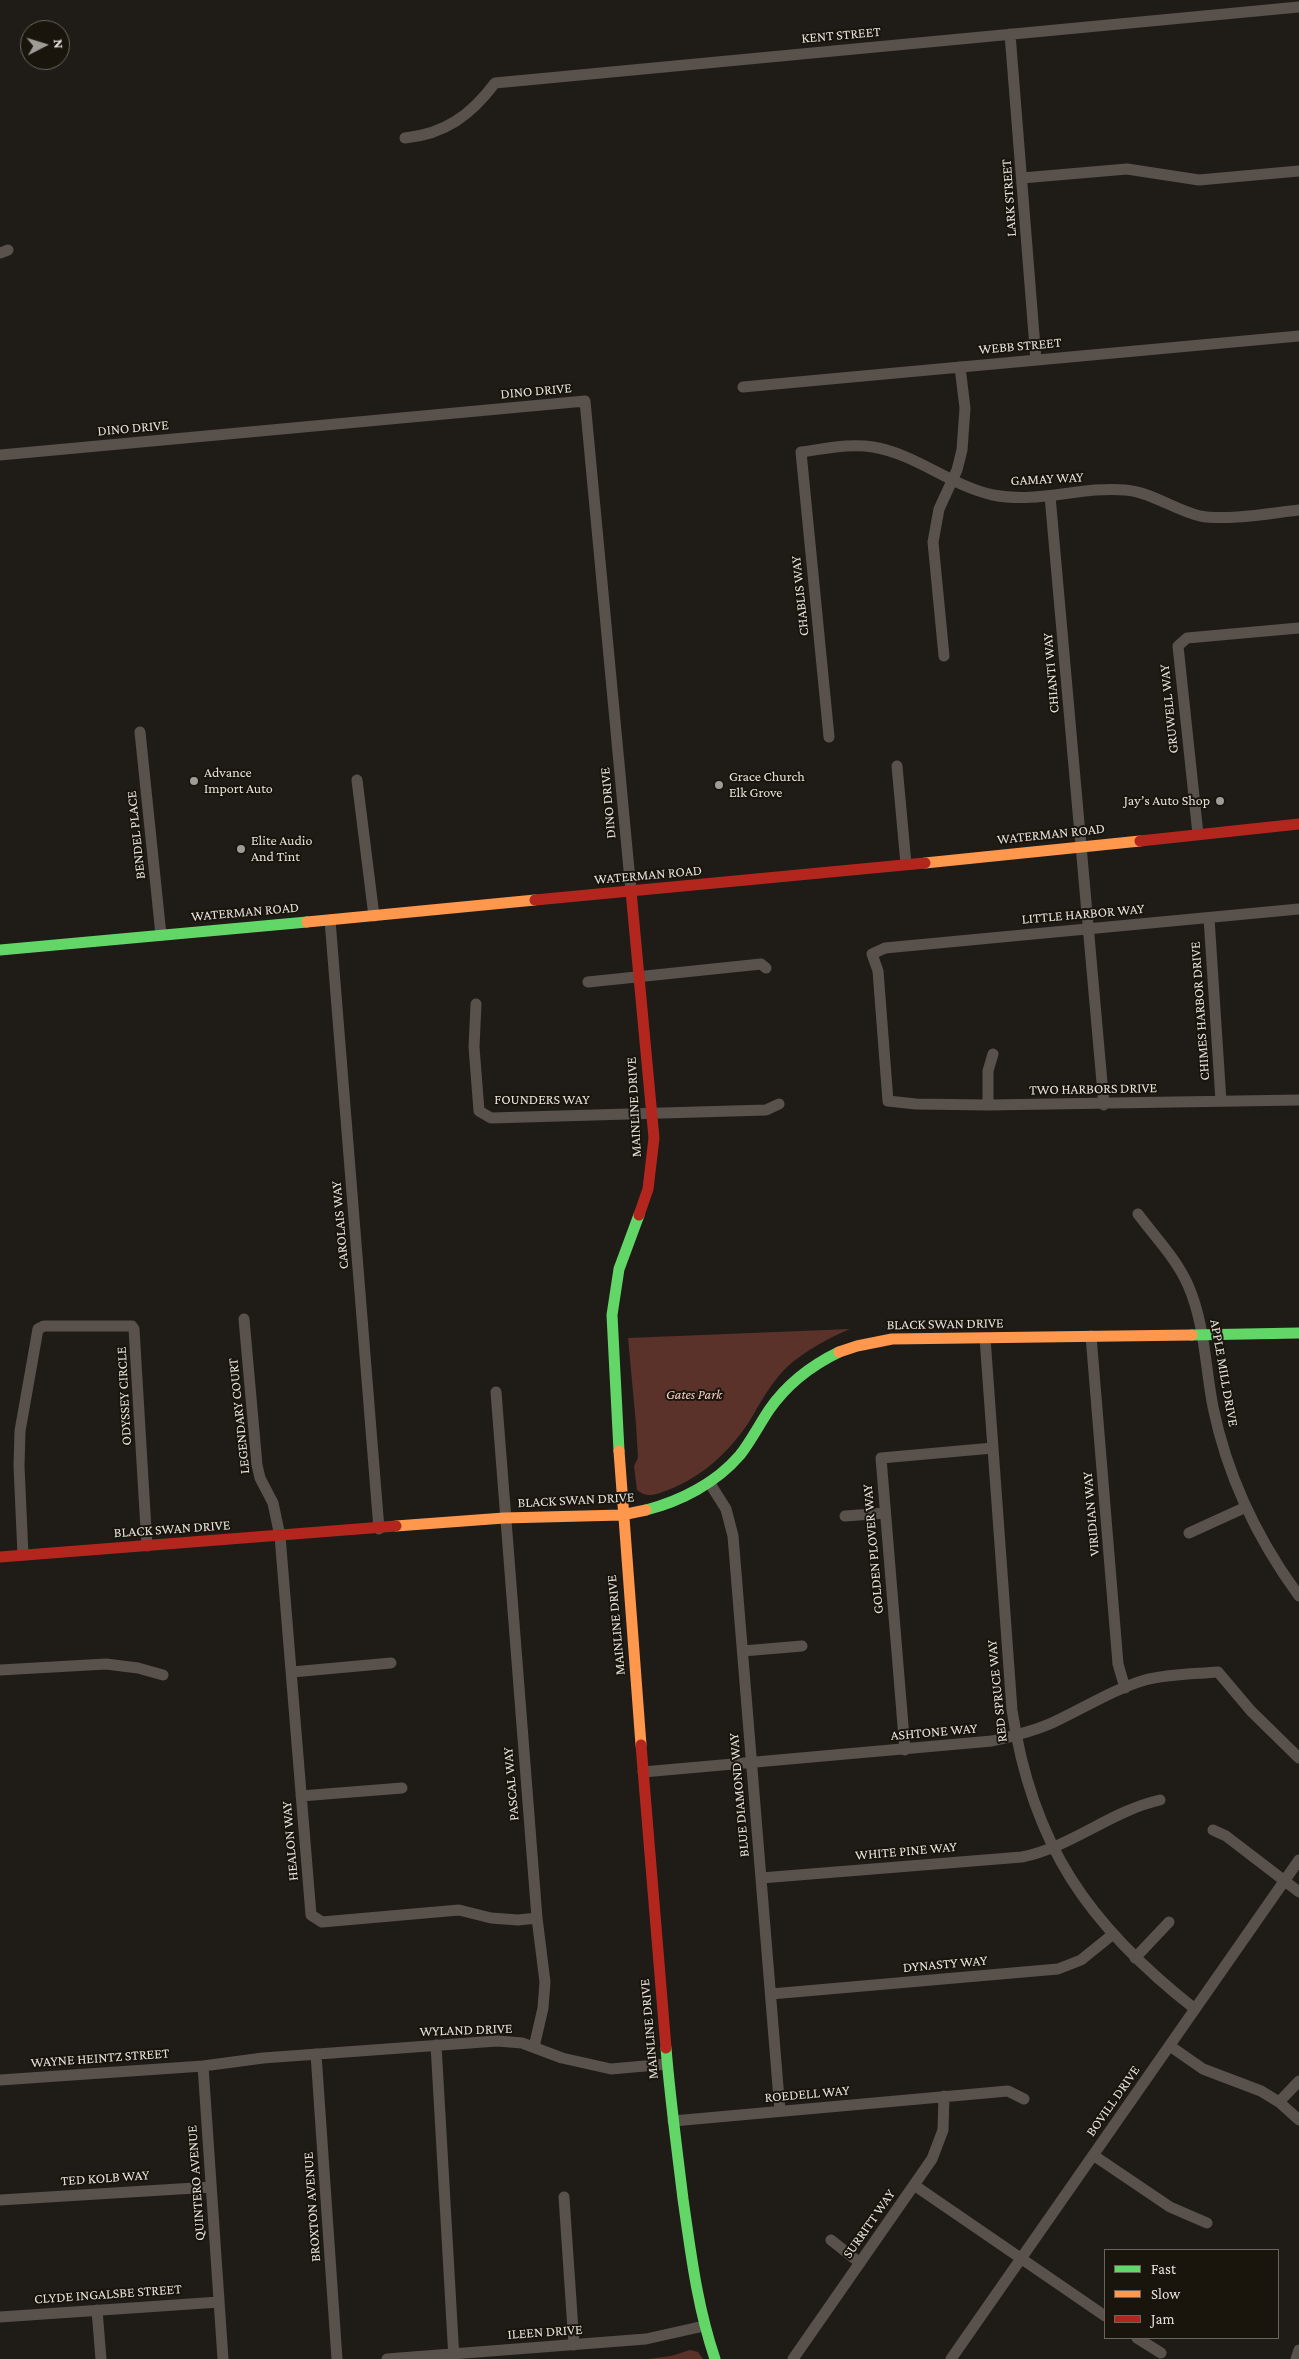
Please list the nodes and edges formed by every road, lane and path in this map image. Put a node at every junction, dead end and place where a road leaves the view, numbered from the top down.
1 (1299, 7) edge
2 (1010, 34) junction
3 (405, 138) dead end
4 (1299, 171) edge
5 (1022, 178) junction
6 (1299, 336) edge
7 (1036, 360) junction
8 (960, 366) junction
9 (743, 387) dead end
10 (801, 452) joint
11 (0, 455) edge
12 (952, 480) junction
13 (1050, 496) junction
14 (1299, 510) edge
15 (1299, 628) edge
16 (944, 656) dead end
17 (140, 732) dead end
18 (829, 737) dead end
19 (897, 766) dead end
20 (357, 780) dead end
21 (1299, 824) edge
22 (1198, 834) junction
23 (1082, 846) junction
24 (906, 864) junction
25 (631, 891) junction
26 (1299, 909) edge
27 (374, 916) junction
28 (1209, 918) junction
29 (330, 920) junction
30 (1089, 928) junction
31 (161, 935) junction
32 (0, 950) edge
33 (766, 968) dead end
34 (639, 976) junction
35 (588, 982) dead end
36 (476, 1004) dead end
37 (993, 1054) dead end
38 (1299, 1100) edge
39 (888, 1101) joint
40 (1221, 1101) junction
41 (779, 1104) dead end
42 (988, 1105) junction
43 (1104, 1105) junction
44 (652, 1114) junction
45 (1138, 1214) dead end
46 (244, 1320) dead end
47 (1299, 1333) edge
48 (1203, 1335) junction
49 (1091, 1336) junction
50 (985, 1338) junction
51 (496, 1392) dead end
52 (993, 1448) junction
53 (709, 1482) junction
54 (1246, 1507) junction
55 (886, 1513) junction
56 (622, 1515) junction
57 (845, 1516) dead end
58 (504, 1518) junction
59 (379, 1529) junction
60 (1189, 1533) dead end
61 (280, 1536) junction
62 (147, 1546) junction
63 (23, 1555) junction
64 (0, 1557) edge
65 (1299, 1596) edge
66 (802, 1646) dead end
67 (742, 1651) junction
68 (391, 1663) dead end
69 (0, 1670) edge
70 (292, 1672) junction
71 (163, 1675) dead end
72 (1125, 1688) junction
73 (1015, 1736) junction
74 (905, 1750) junction
75 (1299, 1758) edge
76 (752, 1762) junction
77 (643, 1772) junction
78 (402, 1788) dead end
79 (301, 1796) junction
80 (1160, 1800) dead end
81 (1212, 1830) dead end
82 (1053, 1847) junction
83 (1299, 1860) edge
84 (761, 1878) junction
85 (1284, 1882) junction
86 (1299, 1892) edge
87 (537, 1918) junction
88 (1169, 1922) dead end
89 (1112, 1935) junction
90 (1134, 1958) junction
91 (771, 1994) junction
92 (1195, 2009) junction
93 (436, 2045) junction
94 (1170, 2046) junction
95 (534, 2047) junction
96 (316, 2054) junction
97 (667, 2064) junction
98 (203, 2066) junction
99 (0, 2080) edge
100 (1299, 2081) edge
101 (944, 2096) junction
102 (1024, 2098) dead end
103 (1278, 2102) junction
104 (780, 2111) junction
105 (1299, 2120) edge
106 (673, 2121) junction
107 (1093, 2155) junction
108 (914, 2185) junction
109 (211, 2187) junction
110 (564, 2198) dead end
111 (0, 2200) edge
112 (1207, 2223) dead end
113 (831, 2240) dead end
114 (1022, 2258) junction
115 (860, 2262) junction
116 (219, 2302) junction
117 (97, 2310) junction
118 (1104, 2315) edge
119 (0, 2317) edge
120 (704, 2326) junction
121 (1139, 2339) edge
122 (574, 2345) junction
123 (1299, 2350) edge
124 (1161, 2353) dead end
125 (454, 2357) edge
126 (101, 2359) edge
127 (223, 2359) edge
128 (337, 2359) edge
129 (387, 2359) edge
130 (714, 2359) edge
131 (793, 2359) edge
132 (951, 2359) edge
133 (1296, 2359) edge

1 - 2 street, KENT STREET
2 - 3 street, KENT STREET
2 - 5 street, LARK STREET
4 - 5 street
5 - 7 street, LARK STREET
6 - 7 street, WEBB STREET
7 - 8 street, WEBB STREET
8 - 9 street, WEBB STREET
8 - 12 street
10 - 12 street, GAMAY WAY
10 - 18 street, CHABLIS WAY
11 - 25 street, DINO DRIVE
12 - 13 street, GAMAY WAY
12 - 16 street
13 - 14 street, GAMAY WAY
13 - 23 street, CHIANTI WAY
15 - 22 street, GRUWELL WAY
17 - 31 street, BENDEL PLACE
19 - 24 street
20 - 27 street
21 - 22 street, WATERMAN ROAD
22 - 23 street, WATERMAN ROAD
23 - 24 street, WATERMAN ROAD
23 - 30 street, CHIANTI WAY
24 - 25 street, WATERMAN ROAD
25 - 27 street, WATERMAN ROAD
25 - 34 street, MAINLINE DRIVE
26 - 28 street, LITTLE HARBOR WAY
27 - 29 street, WATERMAN ROAD
28 - 30 street, LITTLE HARBOR WAY
28 - 40 street, CHIMES HARBOR DRIVE
29 - 31 street, WATERMAN ROAD
29 - 59 street, CAROLAIS WAY
30 - 39 street, LITTLE HARBOR WAY
30 - 43 street, CHIANTI WAY
31 - 32 street, WATERMAN ROAD
33 - 34 street
34 - 35 street
34 - 44 street, MAINLINE DRIVE
36 - 44 street, FOUNDERS WAY
37 - 42 street
38 - 40 street, TWO HARBORS DRIVE
39 - 42 street, TWO HARBORS DRIVE
40 - 43 street, TWO HARBORS DRIVE
41 - 44 street
42 - 43 street, TWO HARBORS DRIVE
44 - 56 street, MAINLINE DRIVE
45 - 48 street, APPLE MILL DRIVE
46 - 61 street, LEGENDARY COURT
47 - 48 street, BLACK SWAN DRIVE
48 - 49 street, BLACK SWAN DRIVE
48 - 54 street, APPLE MILL DRIVE
49 - 50 street, BLACK SWAN DRIVE
49 - 72 street, VIRIDIAN WAY
50 - 52 street, RED SPRUCE WAY
50 - 53 street, BLACK SWAN DRIVE
51 - 58 street, PASCAL WAY
52 - 55 street, GOLDEN PLOVER WAY
52 - 73 street, RED SPRUCE WAY
53 - 56 street, BLACK SWAN DRIVE
53 - 67 street, BLUE DIAMOND WAY
54 - 60 street
54 - 65 street, APPLE MILL DRIVE
55 - 57 street
55 - 74 street, GOLDEN PLOVER WAY
56 - 58 street, BLACK SWAN DRIVE
56 - 77 street, MAINLINE DRIVE
58 - 59 street, BLACK SWAN DRIVE
58 - 87 street, PASCAL WAY
59 - 61 street, BLACK SWAN DRIVE
61 - 62 street, BLACK SWAN DRIVE
61 - 70 street, HEALON WAY
62 - 63 street, BLACK SWAN DRIVE
62 - 63 street, ODYSSEY CIRCLE
63 - 64 street, BLACK SWAN DRIVE
66 - 67 street
67 - 76 street, BLUE DIAMOND WAY
68 - 70 street
69 - 71 street
70 - 79 street, HEALON WAY
72 - 73 street, ASHTONE WAY
72 - 75 street, ASHTONE WAY
73 - 74 street, ASHTONE WAY
73 - 82 street, RED SPRUCE WAY
74 - 76 street, ASHTONE WAY
76 - 77 street, ASHTONE WAY
76 - 84 street, BLUE DIAMOND WAY
77 - 97 street, MAINLINE DRIVE
78 - 79 street
79 - 87 street, HEALON WAY
80 - 82 street, WHITE PINE WAY
81 - 85 street
82 - 84 street, WHITE PINE WAY
82 - 89 street, RED SPRUCE WAY
83 - 85 street, BOVILL DRIVE
84 - 91 street, BLUE DIAMOND WAY
85 - 86 street
85 - 92 street, BOVILL DRIVE
87 - 95 street, PASCAL WAY
88 - 90 street
89 - 90 street, RED SPRUCE WAY
89 - 91 street, DYNASTY WAY
90 - 92 street, RED SPRUCE WAY
91 - 104 street, BLUE DIAMOND WAY
92 - 94 street, BOVILL DRIVE
93 - 95 street, WYLAND DRIVE
93 - 96 street, WYLAND DRIVE
93 - 125 street
94 - 103 street
94 - 107 street, BOVILL DRIVE
95 - 97 street, WYLAND DRIVE
96 - 98 street, WYLAND DRIVE
96 - 128 street, BROXTON AVENUE
97 - 106 street, MAINLINE DRIVE
98 - 99 street, WAYNE HEINTZ STREET
98 - 109 street, QUINTERO AVENUE
100 - 103 street
101 - 102 street, ROEDELL WAY
101 - 104 street, ROEDELL WAY
101 - 108 street, SURRITT WAY
103 - 105 street
104 - 106 street, ROEDELL WAY
106 - 120 street, MAINLINE DRIVE
107 - 112 street
107 - 114 street, BOVILL DRIVE
108 - 114 street
108 - 115 street, SURRITT WAY
109 - 111 street, TED KOLB WAY
109 - 116 street, QUINTERO AVENUE
110 - 122 street
113 - 115 street
114 - 118 street
114 - 132 street, BOVILL DRIVE
115 - 131 street, SURRITT WAY
116 - 117 street, CLYDE INGALSBE STREET
116 - 127 street, QUINTERO AVENUE
117 - 119 street, CLYDE INGALSBE STREET
117 - 126 street
120 - 122 street, ILEEN DRIVE
120 - 130 street, MAINLINE DRIVE
121 - 124 street
122 - 125 street, ILEEN DRIVE
123 - 133 street
125 - 129 street, ILEEN DRIVE

